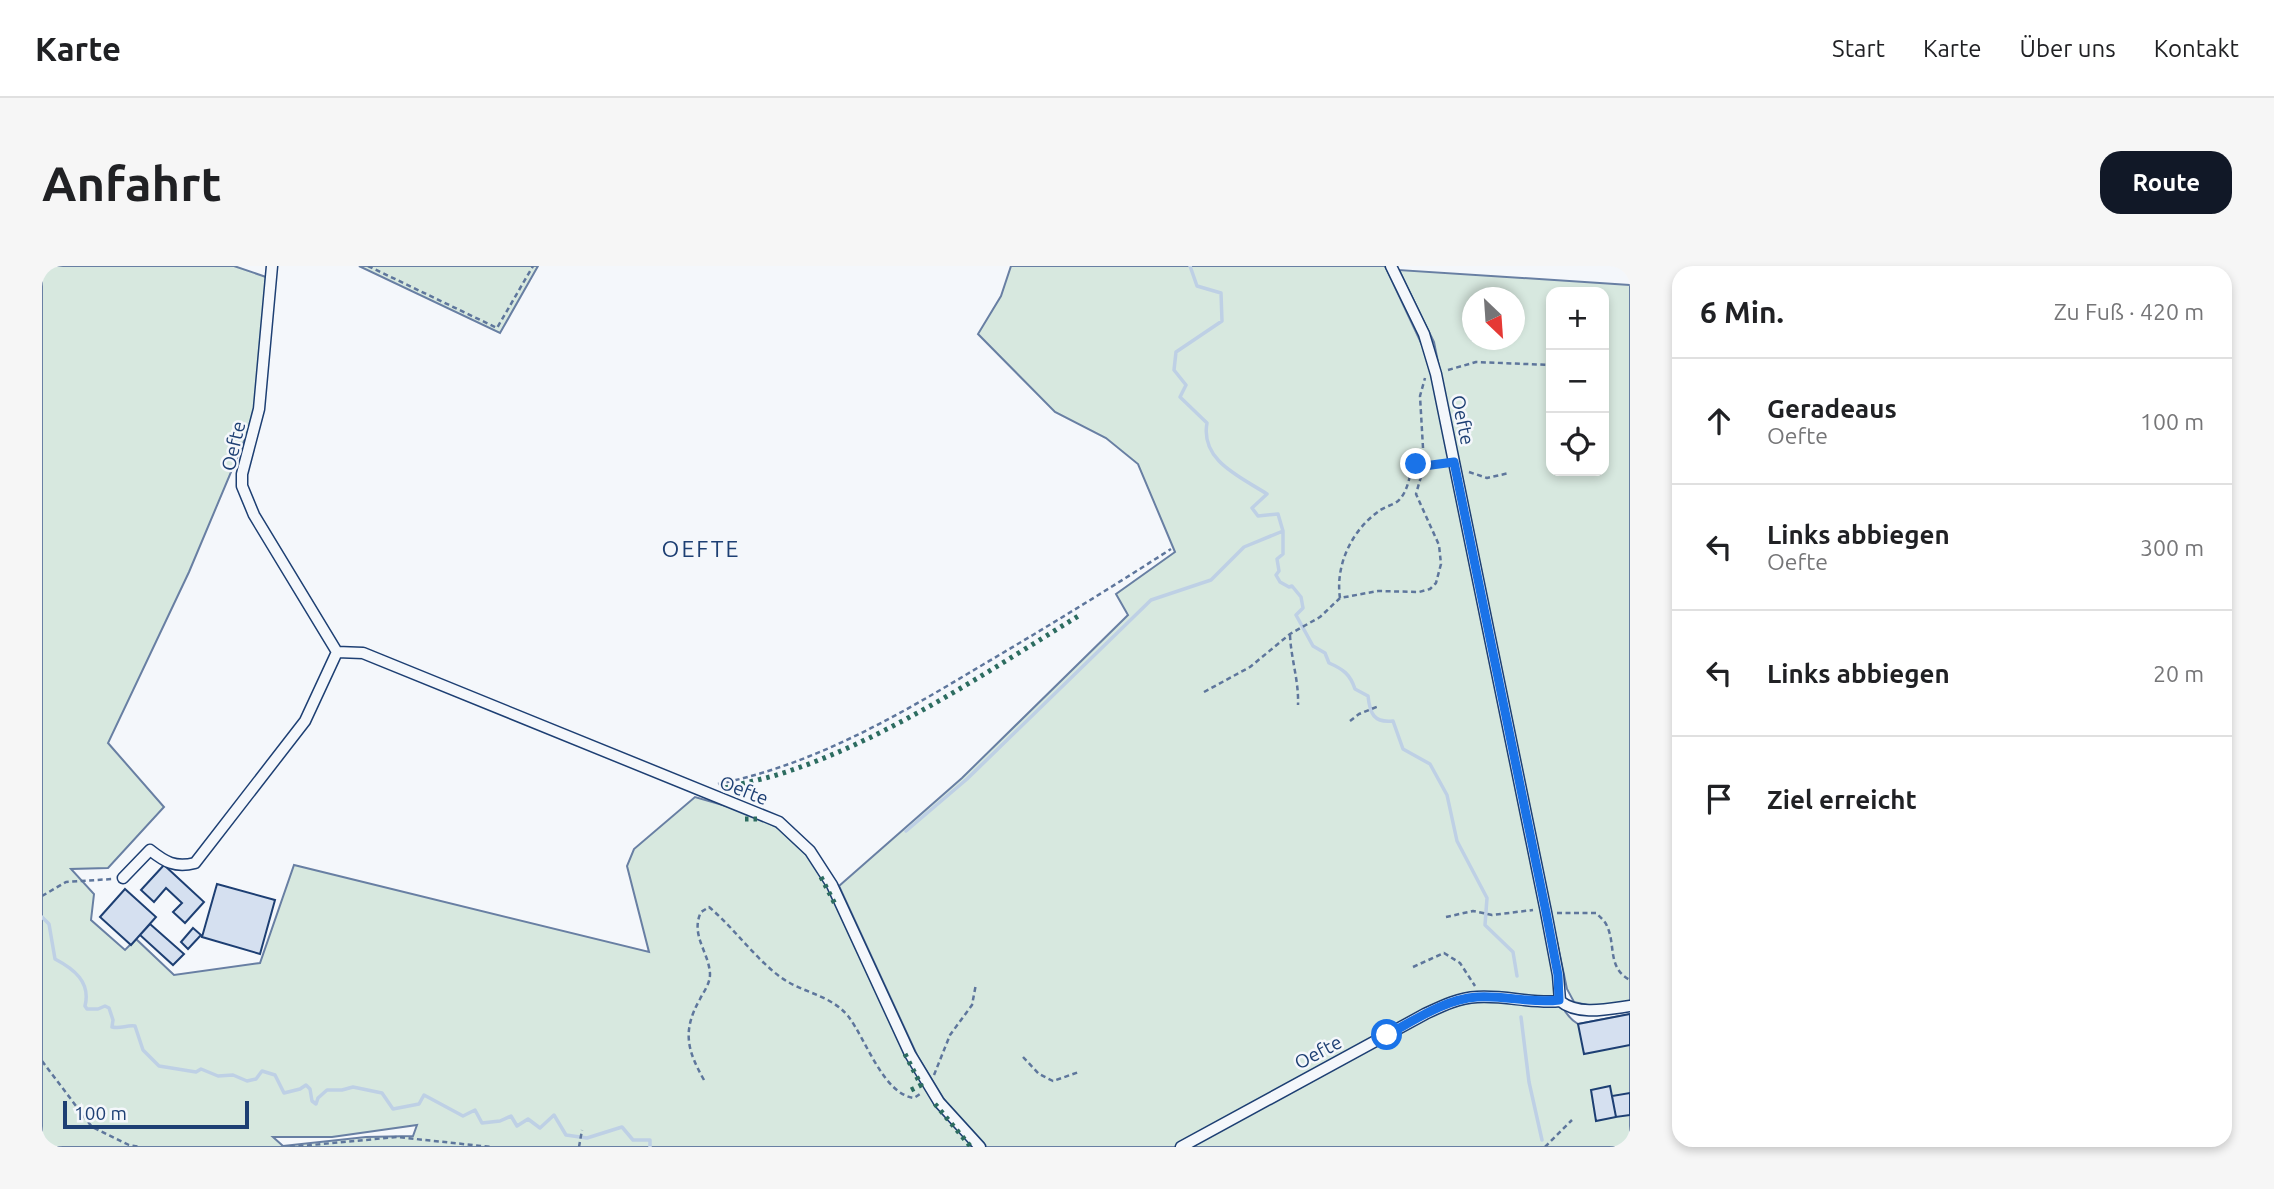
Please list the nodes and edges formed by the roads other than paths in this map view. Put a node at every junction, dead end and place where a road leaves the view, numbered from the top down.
1 (272, 266) edge
2 (1391, 266) edge
3 (337, 652) junction
4 (123, 878) road end
5 (1559, 1000) junction
6 (1630, 1006) edge
7 (980, 1147) edge
8 (1181, 1147) edge

1 - 3 street, Oefte
2 - 5 street, Oefte
3 - 4 street
3 - 7 street, Oefte
5 - 6 street, Oefte
5 - 8 street, Oefte

